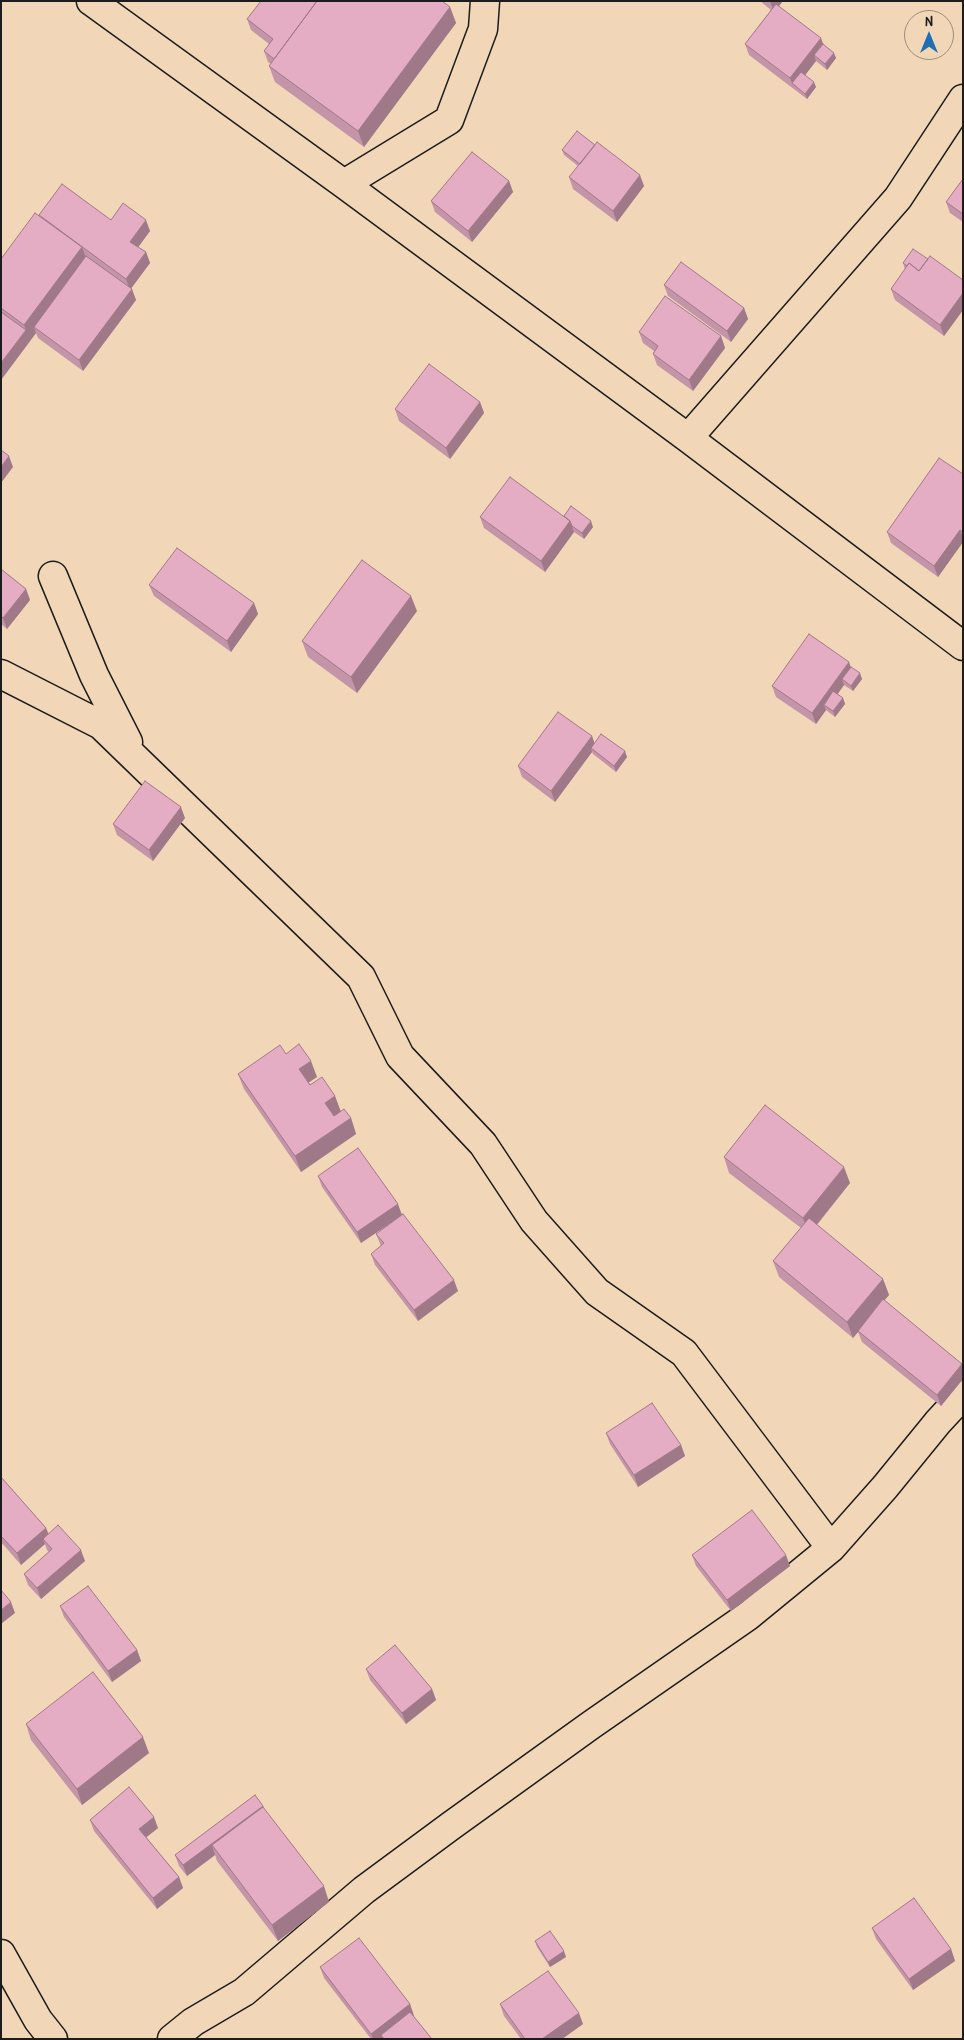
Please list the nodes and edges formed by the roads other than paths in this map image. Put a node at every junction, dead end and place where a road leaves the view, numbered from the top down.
1 (91, 1) edge
2 (486, 1) edge
3 (963, 99) edge
4 (344, 184) junction
5 (688, 438) junction
6 (53, 576) dead end
7 (963, 646) edge
8 (1, 674) edge
9 (137, 759) junction
10 (963, 1395) edge
11 (831, 1548) junction
12 (1, 1954) edge
13 (53, 2039) edge
14 (172, 2039) edge

1 - 4 street
2 - 4 street
3 - 5 street
4 - 5 street
5 - 7 street
6 - 9 street
8 - 9 street
9 - 11 street
10 - 11 street
11 - 14 street
12 - 13 street

